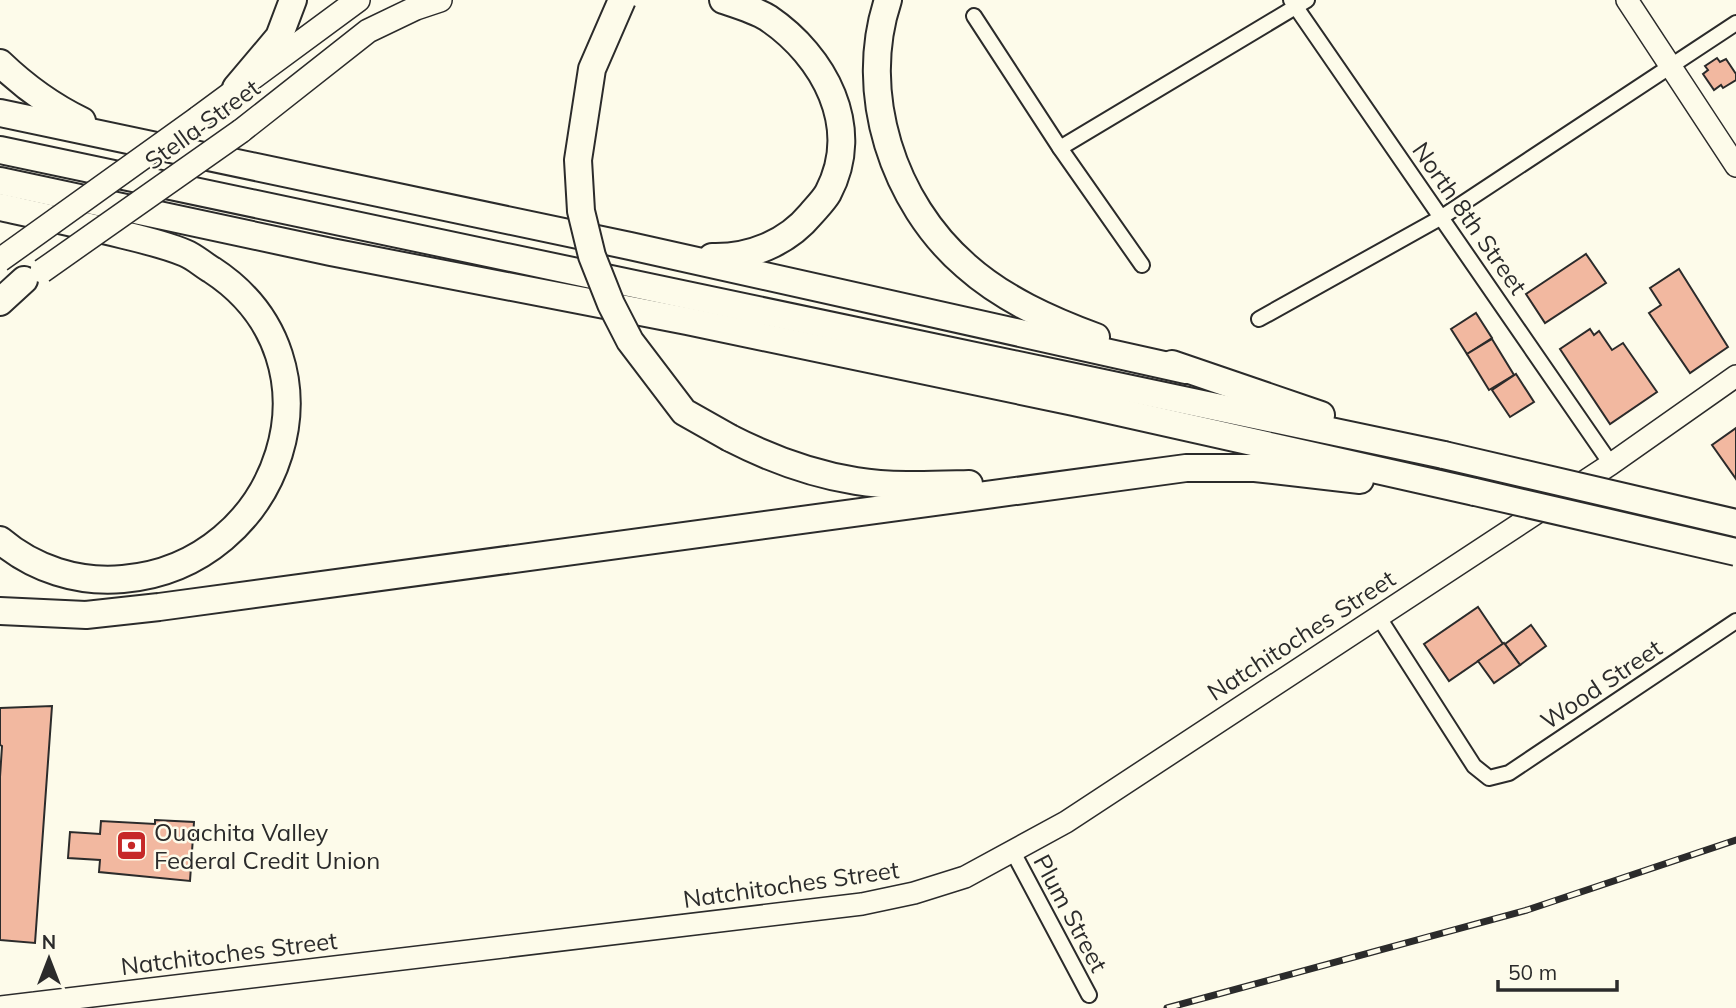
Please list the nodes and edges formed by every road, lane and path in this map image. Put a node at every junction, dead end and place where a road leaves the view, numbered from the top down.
1 (293, 0) edge
2 (358, 0) edge
3 (440, 0) edge
4 (622, 0) edge
5 (723, 0) edge
6 (888, 0) edge
7 (1627, 0) edge
8 (1298, 3) edge
9 (974, 16) dead end
10 (1736, 23) edge
11 (0, 63) edge
12 (1670, 66) junction
13 (236, 88) junction
14 (0, 113) edge
15 (118, 138) junction
16 (1060, 148) junction
17 (0, 150) edge
18 (1736, 166) edge
19 (0, 181) edge
20 (0, 207) edge
21 (1442, 218) junction
22 (630, 246) junction
23 (0, 260) edge
24 (1142, 265) dead end
25 (33, 276) joint
26 (0, 300) edge
27 (1259, 319) dead end
28 (1186, 370) junction
29 (1736, 376) edge
30 (1444, 455) junction
31 (1611, 464) junction
32 (1186, 468) junction
33 (1475, 492) junction
34 (1736, 523) edge
35 (0, 540) edge
36 (1736, 552) edge
37 (0, 611) edge
38 (1378, 616) junction
39 (1736, 621) edge
40 (1013, 852) junction
41 (1089, 995) dead end
42 (0, 1007) edge

1 - 13 highway
2 - 13 main road, Stella Street
3 - 25 main road, Stella Street, bridge
4 - 32 highway, bridge
5 - 22 highway
6 - 28 highway
7 - 12 street
8 - 16 street
8 - 21 street, North 8th Street
9 - 16 street
10 - 12 street
11 - 15 highway
12 - 18 street
12 - 21 street
13 - 23 main road, Stella Street, bridge
14 - 15 highway
15 - 22 highway
16 - 24 street
17 - 30 highway
19 - 33 highway
20 - 35 highway
21 - 27 street
21 - 31 street, North 8th Street
22 - 28 highway
25 - 26 highway
28 - 30 highway
29 - 31 street, Natchitoches Street
30 - 34 highway, bridge
31 - 38 street, Natchitoches Street
32 - 33 highway
32 - 37 highway
33 - 36 highway, bridge
38 - 39 street, Wood Street
38 - 40 street, Natchitoches Street
40 - 41 street, Plum Street
40 - 42 street, Natchitoches Street

